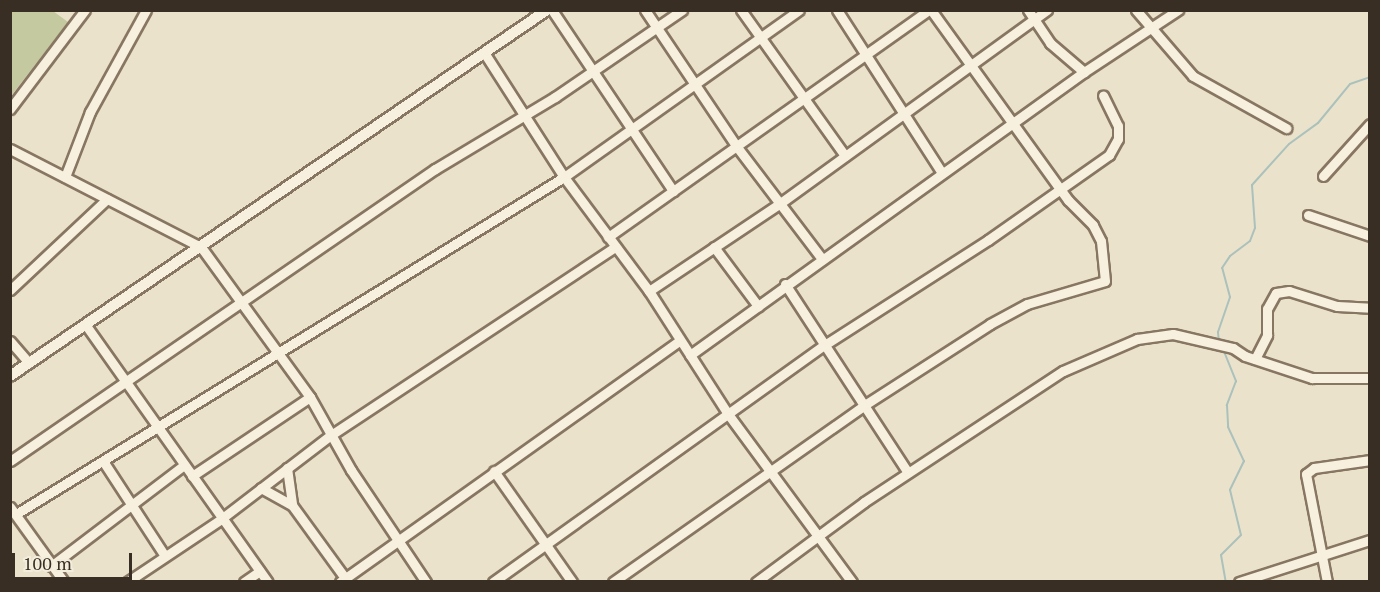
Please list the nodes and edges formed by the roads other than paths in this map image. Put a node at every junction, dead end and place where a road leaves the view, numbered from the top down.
1 (85, 10) edge
2 (146, 10) edge
3 (547, 10) edge
4 (552, 10) edge
5 (645, 10) edge
6 (682, 10) edge
7 (741, 10) edge
8 (799, 10) edge
9 (837, 10) edge
10 (930, 10) edge
11 (1028, 10) edge
12 (1047, 10) edge
13 (1136, 10) edge
14 (1178, 10) edge
15 (1034, 20) junction
16 (658, 27) junction
17 (1151, 28) junction
18 (761, 36) junction
19 (485, 54) junction
20 (867, 54) junction
21 (972, 66) junction
22 (595, 69) junction
23 (1084, 72) junction
24 (695, 84) junction
25 (1103, 95) dead end
26 (804, 99) junction
27 (10, 109) edge
28 (906, 114) junction
29 (522, 115) junction
30 (1015, 124) junction
31 (1370, 124) edge
32 (1286, 128) dead end
33 (632, 132) junction
34 (737, 147) junction
35 (10, 148) edge
36 (845, 156) junction
37 (942, 173) junction
38 (1323, 176) dead end
39 (65, 177) junction
40 (564, 177) junction
41 (1061, 188) junction
42 (673, 191) junction
43 (107, 199) junction
44 (779, 204) junction
45 (1308, 214) dead end
46 (1370, 236) edge
47 (608, 237) junction
48 (615, 246) junction
49 (201, 247) junction
50 (714, 247) junction
51 (822, 259) junction
52 (785, 284) junction
53 (10, 290) edge
54 (649, 291) junction
55 (242, 302) junction
56 (758, 306) junction
57 (1370, 308) edge
58 (86, 324) junction
59 (680, 340) junction
60 (10, 341) edge
61 (826, 344) junction
62 (278, 353) junction
63 (690, 355) junction
64 (1255, 359) junction
65 (29, 363) junction
66 (10, 376) edge
67 (1370, 378) edge
68 (127, 384) junction
69 (310, 397) junction
70 (863, 406) junction
71 (728, 414) junction
72 (157, 428) junction
73 (331, 435) junction
74 (103, 460) junction
75 (1370, 460) edge
76 (10, 461) edge
77 (184, 465) junction
78 (287, 468) junction
79 (494, 471) junction
80 (768, 471) junction
81 (908, 473) junction
82 (192, 477) junction
83 (261, 488) junction
84 (129, 505) junction
85 (292, 505) junction
86 (13, 511) edge
87 (221, 519) junction
88 (816, 535) junction
89 (398, 538) junction
90 (1370, 540) edge
91 (545, 543) junction
92 (1320, 555) junction
93 (165, 556) junction
94 (51, 566) junction
95 (260, 571) junction
96 (345, 580) edge
97 (64, 582) edge
98 (127, 582) edge
99 (244, 582) edge
100 (268, 582) edge
101 (426, 582) edge
102 (493, 582) edge
103 (573, 582) edge
104 (613, 582) edge
105 (756, 582) edge
106 (852, 582) edge
107 (1239, 582) edge
108 (1327, 582) edge

1 - 27 street
2 - 39 street
3 - 19 street
4 - 22 street
5 - 16 street
6 - 16 street
7 - 18 street
8 - 18 street
9 - 20 street
10 - 20 street
10 - 21 street
11 - 15 street
12 - 15 street
13 - 17 street
14 - 17 street
15 - 21 street
15 - 23 street
16 - 22 street
16 - 24 street
17 - 23 street
17 - 32 street
18 - 24 street
18 - 26 street
19 - 29 street
19 - 49 street
20 - 26 street
20 - 28 street
21 - 28 street
21 - 30 street
22 - 29 street
22 - 33 street
23 - 30 street
24 - 33 street
24 - 34 street
25 - 41 street
26 - 34 street
26 - 36 street
28 - 36 street
28 - 37 street
29 - 40 street
29 - 55 street
30 - 37 street
30 - 41 street
31 - 38 street
33 - 40 street
33 - 42 street
34 - 42 street
34 - 44 street
35 - 39 street
36 - 44 street
37 - 51 street
39 - 43 street
40 - 47 street
40 - 62 street
41 - 61 street
41 - 70 street
42 - 47 street
43 - 49 street
43 - 53 street
44 - 50 street
44 - 51 street
45 - 46 street
47 - 48 street
48 - 54 street
48 - 73 street
49 - 55 street
49 - 58 street
50 - 54 street
50 - 56 street
51 - 52 street
52 - 56 street
52 - 61 street
54 - 59 street
55 - 62 street
55 - 68 street
56 - 63 street
57 - 64 street
58 - 65 street
58 - 68 street
59 - 63 street
59 - 79 street
60 - 65 street
61 - 70 street
61 - 71 street
62 - 69 street
62 - 72 street
63 - 71 street
64 - 67 street
64 - 81 street
65 - 66 street
68 - 72 street
68 - 76 street
69 - 73 street
69 - 82 street
70 - 80 street
70 - 81 street
71 - 80 street
71 - 91 street
72 - 74 street
72 - 77 street
73 - 78 street
73 - 89 street
74 - 84 street
74 - 86 street
75 - 92 street
77 - 82 street
77 - 84 street
78 - 83 street
78 - 85 street
79 - 89 street
79 - 91 street
80 - 88 street
80 - 104 street
81 - 88 street
82 - 87 street
83 - 85 street
83 - 87 street
84 - 93 street
84 - 94 street
85 - 96 street
86 - 94 street
87 - 93 street
87 - 95 street
88 - 105 street
88 - 106 street
89 - 96 street
89 - 101 street
90 - 92 street
91 - 102 street
91 - 103 street
92 - 107 street
92 - 108 street
93 - 98 street
94 - 97 street
95 - 99 street
95 - 100 street

